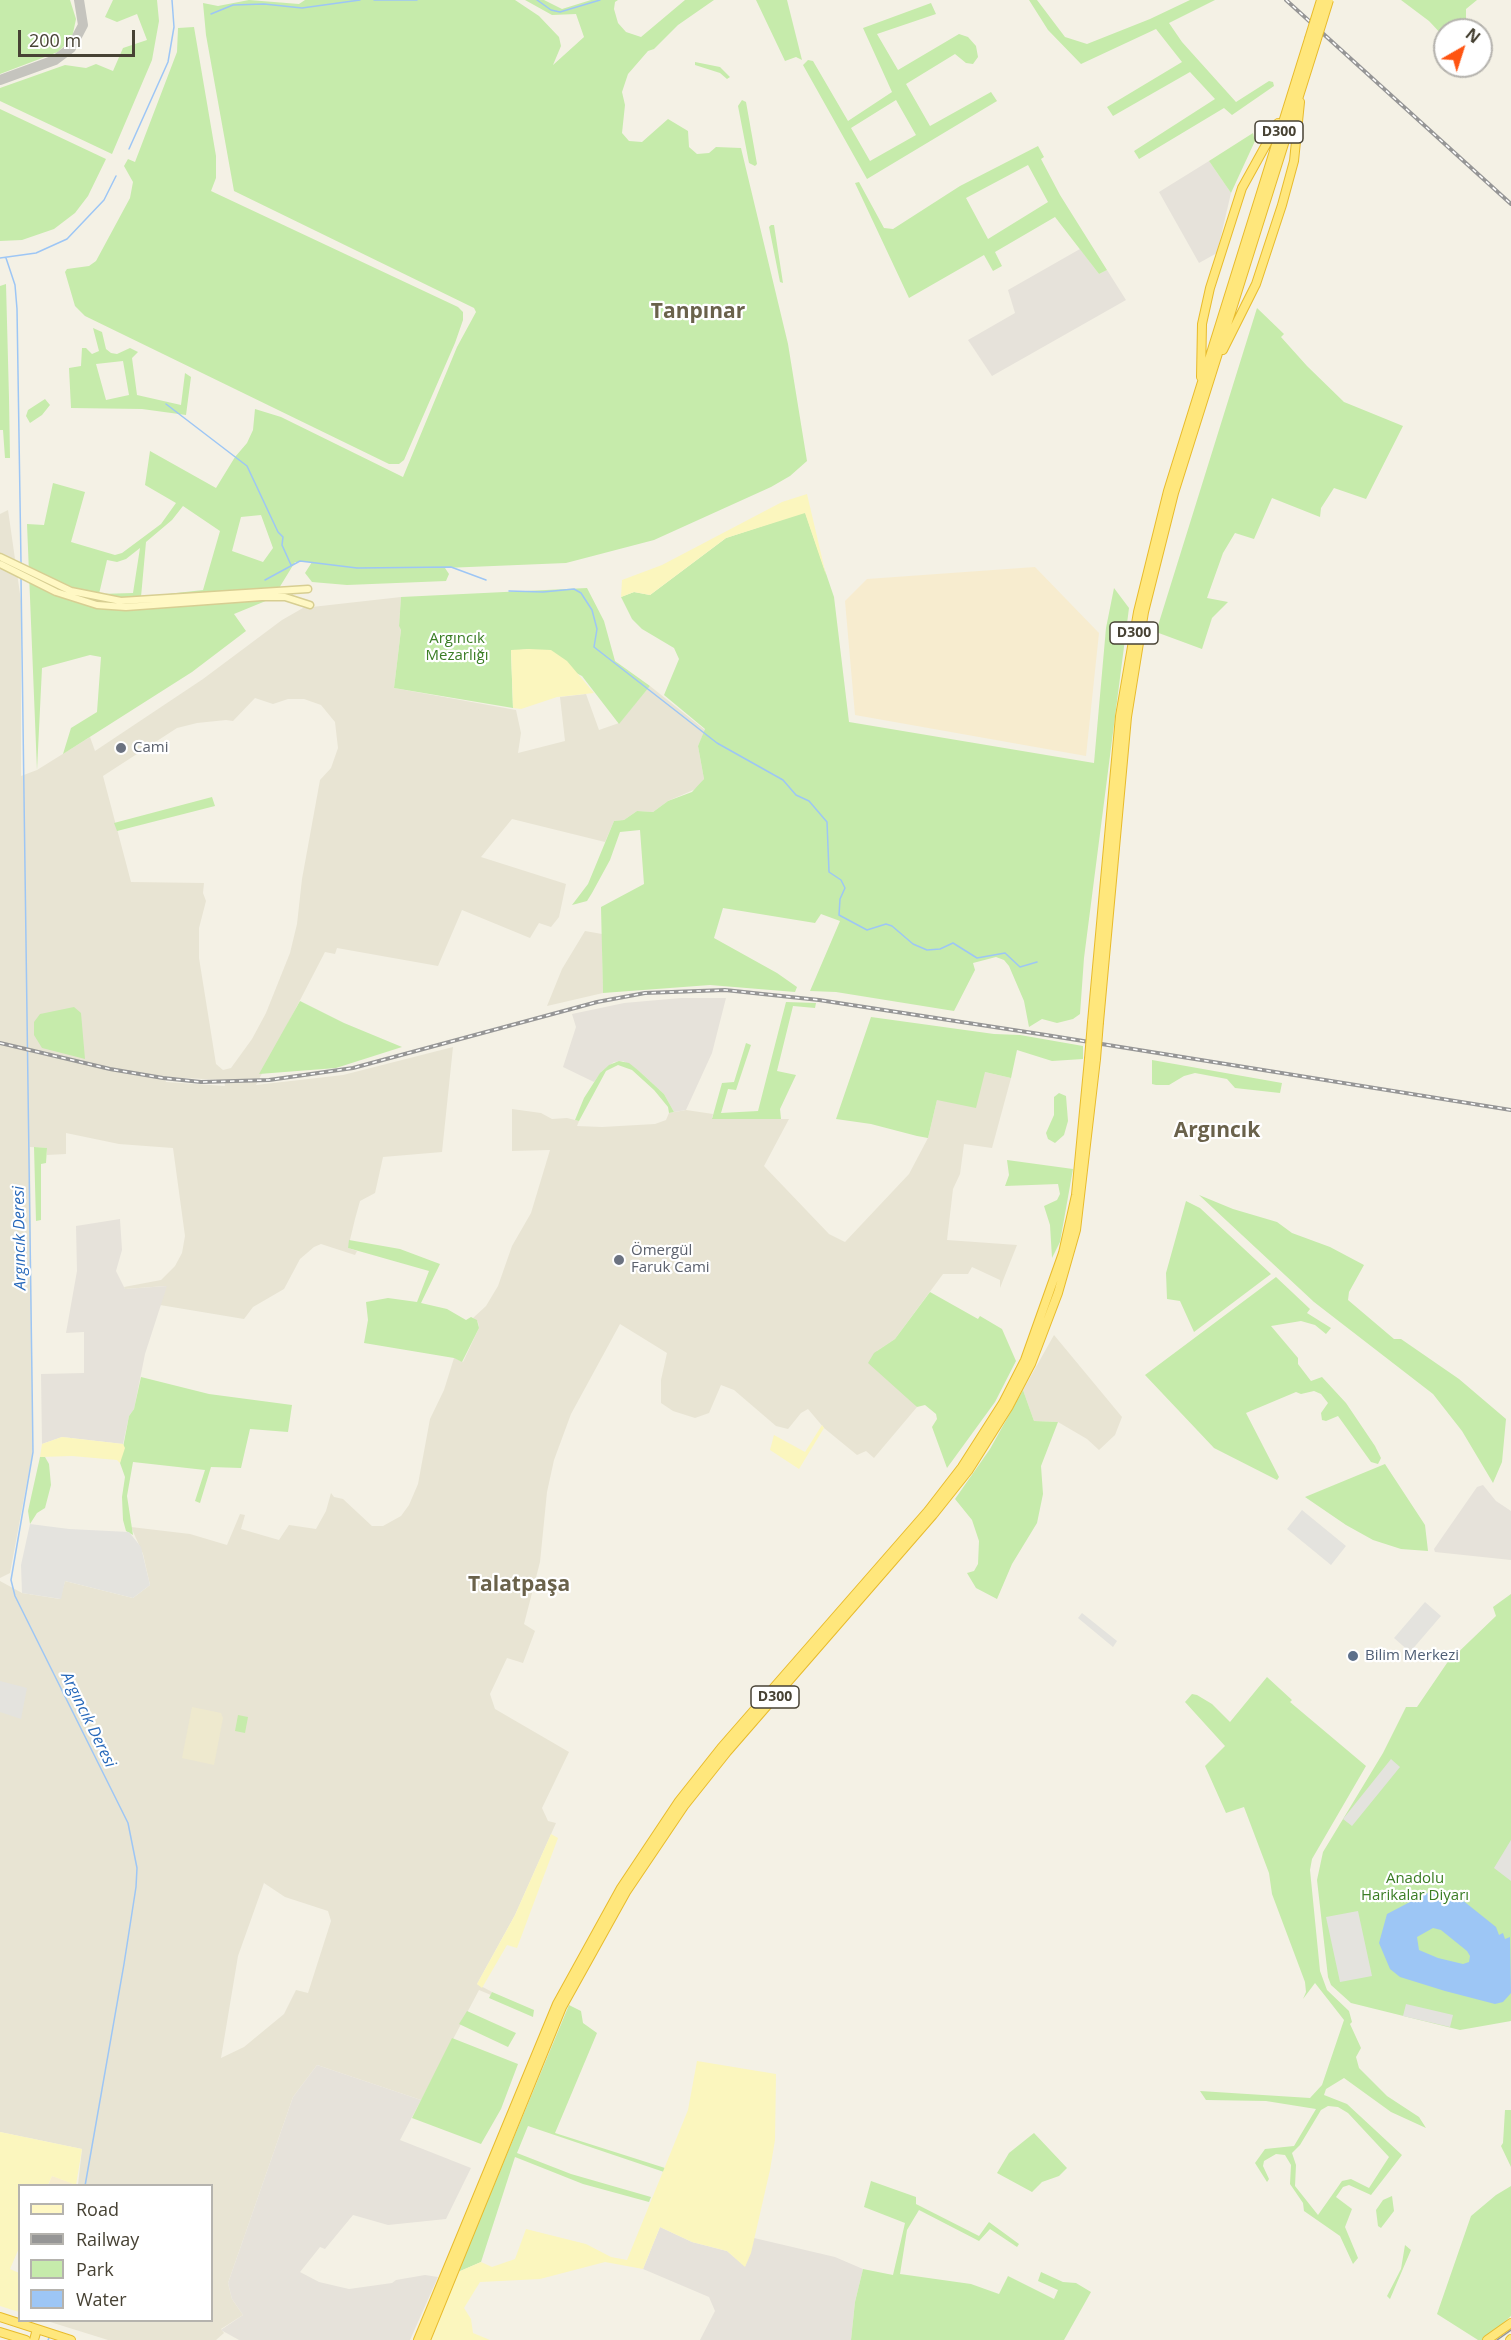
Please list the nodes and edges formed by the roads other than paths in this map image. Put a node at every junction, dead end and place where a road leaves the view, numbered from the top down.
1 (1321, 0) edge
2 (1329, 0) edge
3 (1312, 40) junction
4 (1302, 88) junction
5 (1290, 96) junction
6 (1254, 227) junction
7 (1205, 381) junction
8 (0, 557) edge
9 (0, 564) edge
10 (21, 571) junction
11 (308, 590) dead end
12 (310, 604) dead end
13 (0, 2317) edge
14 (1511, 2323) edge
15 (26, 2325) junction
16 (37, 2329) junction
17 (0, 2332) edge
18 (24, 2339) edge
19 (420, 2339) edge
20 (34, 2340) edge
21 (70, 2340) edge
22 (1487, 2340) edge

1 - 3 highway, D300, bridge
2 - 3 highway, D300, bridge
3 - 4 highway, D300
3 - 5 highway, D300
4 - 6 highway, D300
4 - 7 highway
5 - 6 highway, D300
5 - 7 highway
6 - 7 highway, D300
7 - 19 highway, D300, bridge
8 - 10 main road
9 - 10 main road
10 - 11 main road
10 - 12 main road
13 - 15 highway
14 - 22 highway
15 - 16 highway
15 - 18 highway
16 - 20 highway
16 - 21 highway
17 - 18 highway

